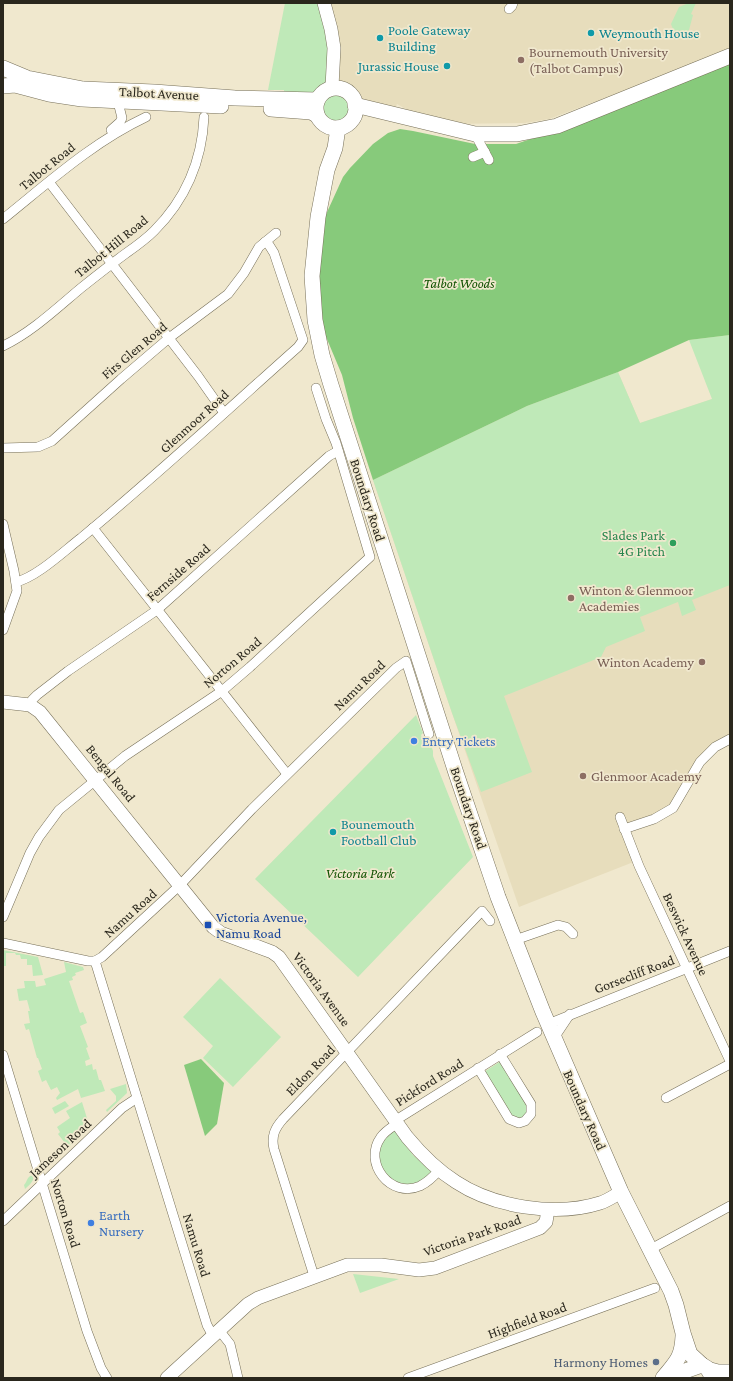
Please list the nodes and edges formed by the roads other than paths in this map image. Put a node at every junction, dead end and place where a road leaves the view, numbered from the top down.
1 (324, 3) edge
2 (730, 56) edge
3 (3, 68) edge
4 (3, 86) edge
5 (335, 88) junction
6 (118, 102) junction
7 (317, 107) junction
8 (355, 110) junction
9 (146, 117) dead end
10 (204, 117) dead end
11 (334, 128) junction
12 (475, 134) junction
13 (89, 150) junction
14 (473, 157) dead end
15 (49, 182) junction
16 (3, 219) edge
17 (276, 233) dead end
18 (265, 242) junction
19 (112, 264) junction
20 (169, 338) junction
21 (3, 346) edge
22 (316, 388) dead end
23 (224, 413) junction
24 (3, 448) edge
25 (338, 451) junction
26 (3, 524) edge
27 (93, 528) junction
28 (16, 582) junction
29 (157, 610) junction
30 (3, 630) edge
31 (222, 691) junction
32 (3, 702) edge
33 (30, 705) junction
34 (429, 734) dead end
35 (730, 739) edge
36 (288, 774) junction
37 (96, 780) junction
38 (620, 816) dead end
39 (624, 829) junction
40 (180, 885) junction
41 (3, 917) edge
42 (490, 921) dead end
43 (573, 934) dead end
44 (515, 940) junction
45 (3, 943) edge
46 (730, 951) edge
47 (95, 961) junction
48 (687, 968) junction
49 (570, 1014) junction
50 (548, 1025) junction
51 (554, 1038) junction
52 (347, 1052) junction
53 (500, 1054) junction
54 (3, 1055) edge
55 (730, 1061) edge
56 (730, 1064) edge
57 (478, 1068) junction
58 (7, 1079) edge
59 (137, 1098) junction
60 (666, 1098) dead end
61 (397, 1122) junction
62 (439, 1170) junction
63 (42, 1183) junction
64 (621, 1192) junction
65 (730, 1206) edge
66 (548, 1210) junction
67 (3, 1221) edge
68 (651, 1249) junction
69 (314, 1276) junction
70 (655, 1288) dead end
71 (216, 1333) junction
72 (683, 1333) junction
73 (707, 1370) edge
74 (727, 1373) edge
75 (106, 1378) edge
76 (166, 1378) edge
77 (238, 1378) edge
78 (408, 1378) edge
79 (664, 1378) edge

1 - 5 street
2 - 12 main road
3 - 7 main road, Talbot Avenue
4 - 6 main road, Talbot Avenue
5 - 7 main road
5 - 8 main road
6 - 7 main road, Talbot Avenue
6 - 13 street, Talbot Road
7 - 11 main road
8 - 11 main road
8 - 12 main road
9 - 13 street, Talbot Road
10 - 19 street, Talbot Hill Road
11 - 44 main road, Boundary Road
12 - 14 street
13 - 15 street, Talbot Road
15 - 16 street, Talbot Road
15 - 19 street
17 - 18 street, Firs Glen Road
18 - 20 street, Firs Glen Road
18 - 23 street, Glenmoor Road
19 - 20 street
19 - 21 street, Talbot Hill Road
20 - 23 street
20 - 24 street, Firs Glen Road
22 - 25 street, Norton Road
23 - 27 street, Glenmoor Road
25 - 29 street, Fernside Road
25 - 31 street, Norton Road
26 - 28 street
27 - 28 street, Glenmoor Road
27 - 29 street
28 - 30 street
29 - 31 street
29 - 33 street, Fernside Road
31 - 36 street
31 - 37 street, Norton Road
32 - 33 street
33 - 37 street, Bengal Road
34 - 36 street, Namu Road
35 - 39 street
36 - 40 street, Namu Road
37 - 40 street, Bengal Road
37 - 41 street, Norton Road
38 - 39 street, Beswick Avenue
39 - 48 street, Beswick Avenue
40 - 47 street, Namu Road
40 - 52 street, Victoria Avenue
42 - 52 street, Eldon Road
43 - 44 street
44 - 50 main road, Boundary Road
45 - 47 street
46 - 48 street, Gorsecliff Road
47 - 59 street, Namu Road
48 - 49 street, Gorsecliff Road
48 - 55 street, Beswick Avenue
49 - 50 street, Gorsecliff Road
49 - 51 street
50 - 51 main road, Boundary Road
50 - 53 street, Pickford Road
51 - 64 main road, Boundary Road
52 - 61 street, Victoria Avenue
52 - 69 street, Eldon Road
53 - 57 street, Pickford Road
53 - 57 street, Pickford Road
54 - 58 street, Norton Road
56 - 60 street
57 - 61 street, Pickford Road
58 - 63 street, Norton Road
59 - 63 street, Jameson Road
59 - 71 street, Namu Road
61 - 62 street, Victoria Avenue
61 - 62 street
62 - 66 street, Victoria Avenue
63 - 67 street, Jameson Road
63 - 75 street, Norton Road
64 - 66 street, Victoria Avenue
64 - 68 main road, Boundary Road
65 - 68 street
66 - 69 street, Victoria Park Road
68 - 72 main road, Boundary Road
69 - 71 street, Victoria Park Road
70 - 78 street, Highfield Road
71 - 76 street, Victoria Park Road
71 - 77 street, Namu Road
72 - 73 main road, Boundary Road
72 - 79 main road, Boundary Road
73 - 74 street
73 - 79 main road

